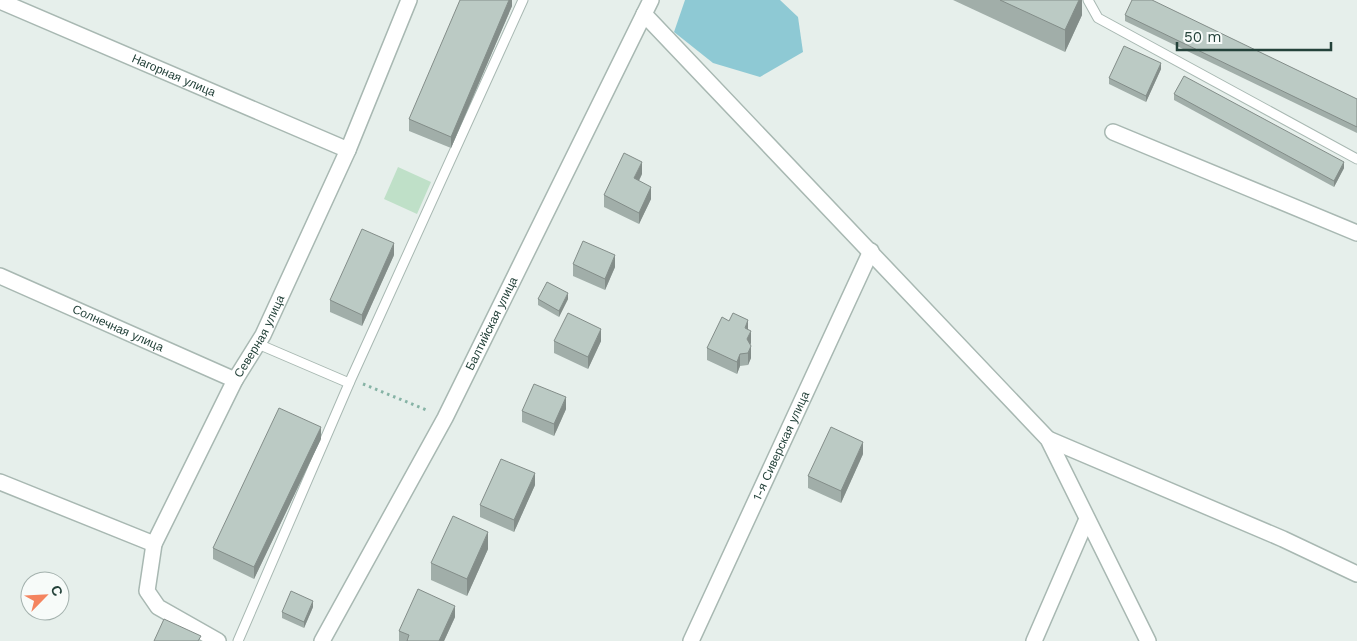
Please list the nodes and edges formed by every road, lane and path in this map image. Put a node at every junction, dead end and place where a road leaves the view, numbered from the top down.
1 (409, 0) edge
2 (522, 0) edge
3 (1088, 0) edge
4 (1, 3) edge
5 (647, 7) edge
6 (1113, 132) dead end
7 (348, 150) junction
8 (1357, 159) edge
9 (1357, 234) edge
10 (871, 251) junction
11 (0, 276) edge
12 (258, 344) junction
13 (235, 380) junction
14 (350, 381) junction
15 (445, 418) junction
16 (1048, 439) junction
17 (0, 482) edge
18 (1087, 519) junction
19 (154, 544) junction
20 (1357, 574) edge
21 (218, 641) edge
22 (238, 641) edge
23 (322, 641) edge
24 (691, 641) edge
25 (1034, 641) edge
26 (1148, 641) edge

1 - 7 street, Северная улица
2 - 14 lane
3 - 8 lane
4 - 7 street, Нагорная улица
5 - 10 street
5 - 15 street, Балтийская улица
6 - 9 street
7 - 12 street, Северная улица
10 - 16 street
10 - 24 street, 1-я Сиверская улица
11 - 13 street, Солнечная улица
12 - 13 street, Северная улица
12 - 14 lane
13 - 19 street, Северная улица
14 - 15 path
14 - 22 lane
15 - 23 street, Балтийская улица
16 - 18 street
16 - 20 street
17 - 19 street
18 - 25 street
18 - 26 street
19 - 21 street, Северная улица

